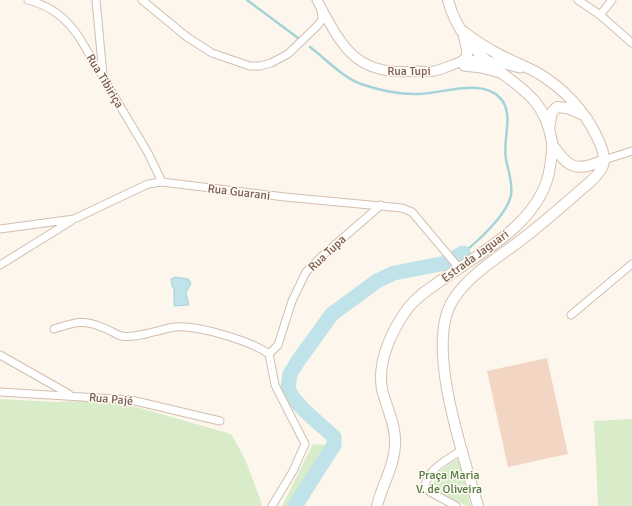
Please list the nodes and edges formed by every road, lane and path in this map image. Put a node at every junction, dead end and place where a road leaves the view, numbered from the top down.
1 (28, 0) edge
2 (96, 0) edge
3 (142, 0) edge
4 (448, 0) edge
5 (578, 0) edge
6 (612, 0) edge
7 (320, 2) edge
8 (600, 15) junction
9 (462, 33) junction
10 (632, 43) edge
11 (486, 60) junction
12 (461, 62) junction
13 (447, 68) junction
14 (537, 73) junction
15 (503, 74) junction
16 (103, 77) junction
17 (585, 116) junction
18 (549, 129) junction
19 (552, 144) junction
20 (632, 151) edge
21 (604, 160) junction
22 (162, 182) junction
23 (381, 205) junction
24 (74, 219) junction
25 (0, 229) edge
26 (500, 238) junction
27 (509, 249) junction
28 (632, 264) edge
29 (0, 265) edge
30 (457, 266) junction
31 (571, 315) dead end
32 (54, 328) dead end
33 (269, 354) junction
34 (0, 355) edge
35 (0, 392) edge
36 (71, 395) junction
37 (220, 420) dead end
38 (462, 450) junction
39 (272, 506) edge
40 (377, 506) edge
41 (456, 506) edge
42 (478, 506) edge

1 - 16 street, Rua Tibiriça
2 - 16 street
3 - 7 street
4 - 9 main road
5 - 8 street
6 - 8 street
7 - 13 street, Rua Tupi
8 - 10 street
9 - 11 main road, Estrada Jaguari
9 - 12 main road
9 - 14 main road
11 - 12 street, Rua Tupi
11 - 14 street, Rua Tupi
11 - 15 main road, Estrada Jaguari
12 - 13 street, Rua Tupi
13 - 15 street
14 - 17 main road
15 - 18 main road, Estrada Jaguari
16 - 22 street, Rua Tibiriça
17 - 18 main road
17 - 21 main road
18 - 19 main road, Estrada Jaguari
19 - 21 main road
19 - 26 main road, Estrada Jaguari
20 - 21 street
21 - 27 main road
22 - 23 street, Rua Guarani
22 - 24 street, Rua Guarani
23 - 30 street, Rua Guarani
23 - 33 street, Rua Tupa
24 - 25 street, Rua Guarani
24 - 29 street
26 - 27 main road
26 - 30 main road, Estrada Jaguari
27 - 38 main road
28 - 31 street
30 - 40 main road, Estrada Jaguari
32 - 33 street
33 - 39 street
34 - 36 street
35 - 36 street, Rua Pajé
36 - 37 street, Rua Pajé
38 - 41 street
38 - 42 main road

